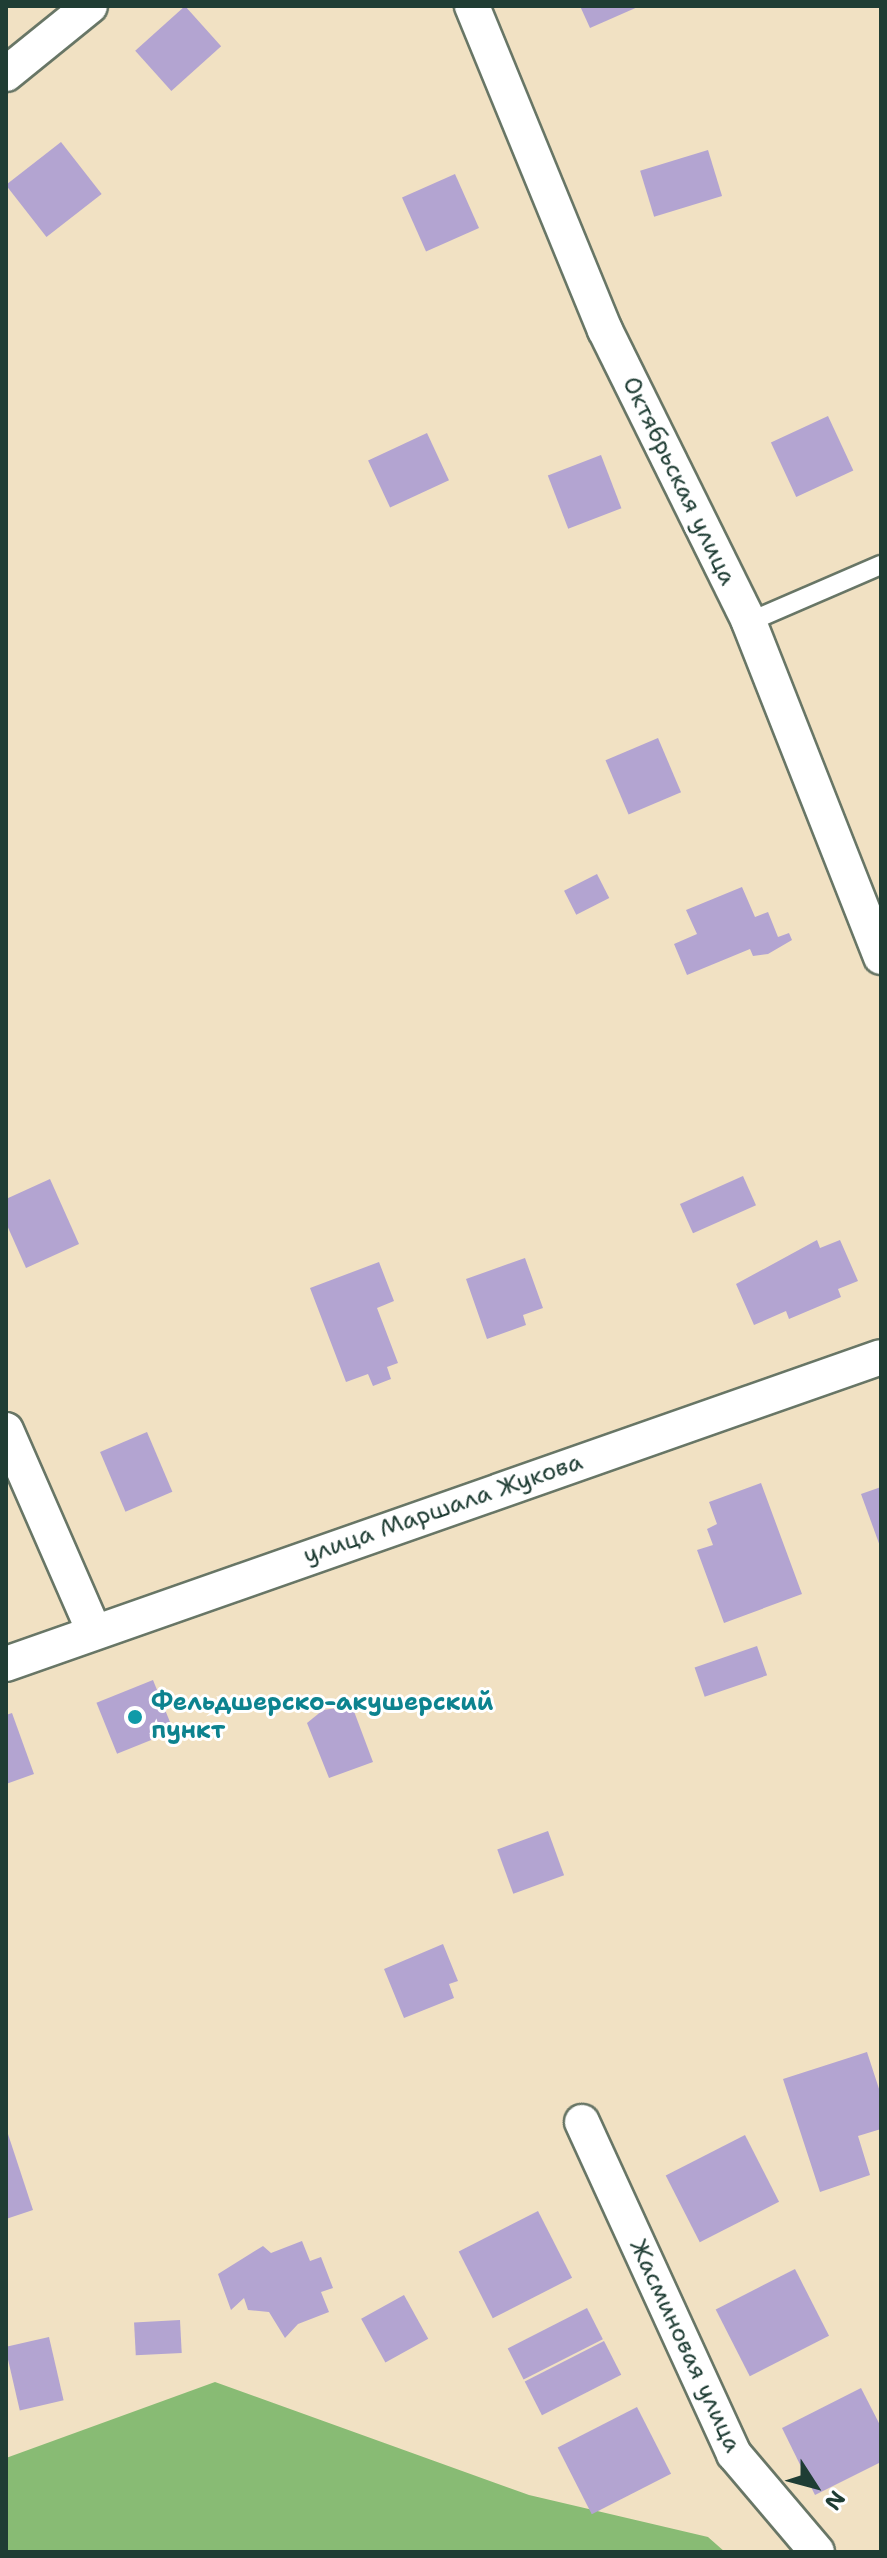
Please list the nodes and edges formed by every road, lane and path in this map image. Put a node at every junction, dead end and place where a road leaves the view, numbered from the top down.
1 (90, 6) edge
2 (472, 6) edge
3 (6, 74) edge
4 (881, 565) edge
5 (749, 622) junction
6 (881, 957) edge
7 (881, 1357) edge
8 (6, 1430) edge
9 (94, 1631) junction
10 (6, 1664) edge
11 (582, 2122) dead end
12 (817, 2552) edge

1 - 3 street
2 - 5 street, Октябрьская улица
4 - 5 lane
5 - 6 street, Октябрьская улица
7 - 9 street, улица Маршала Жукова
8 - 9 street
9 - 10 street, улица Маршала Жукова
11 - 12 street, Жасминовая улица

